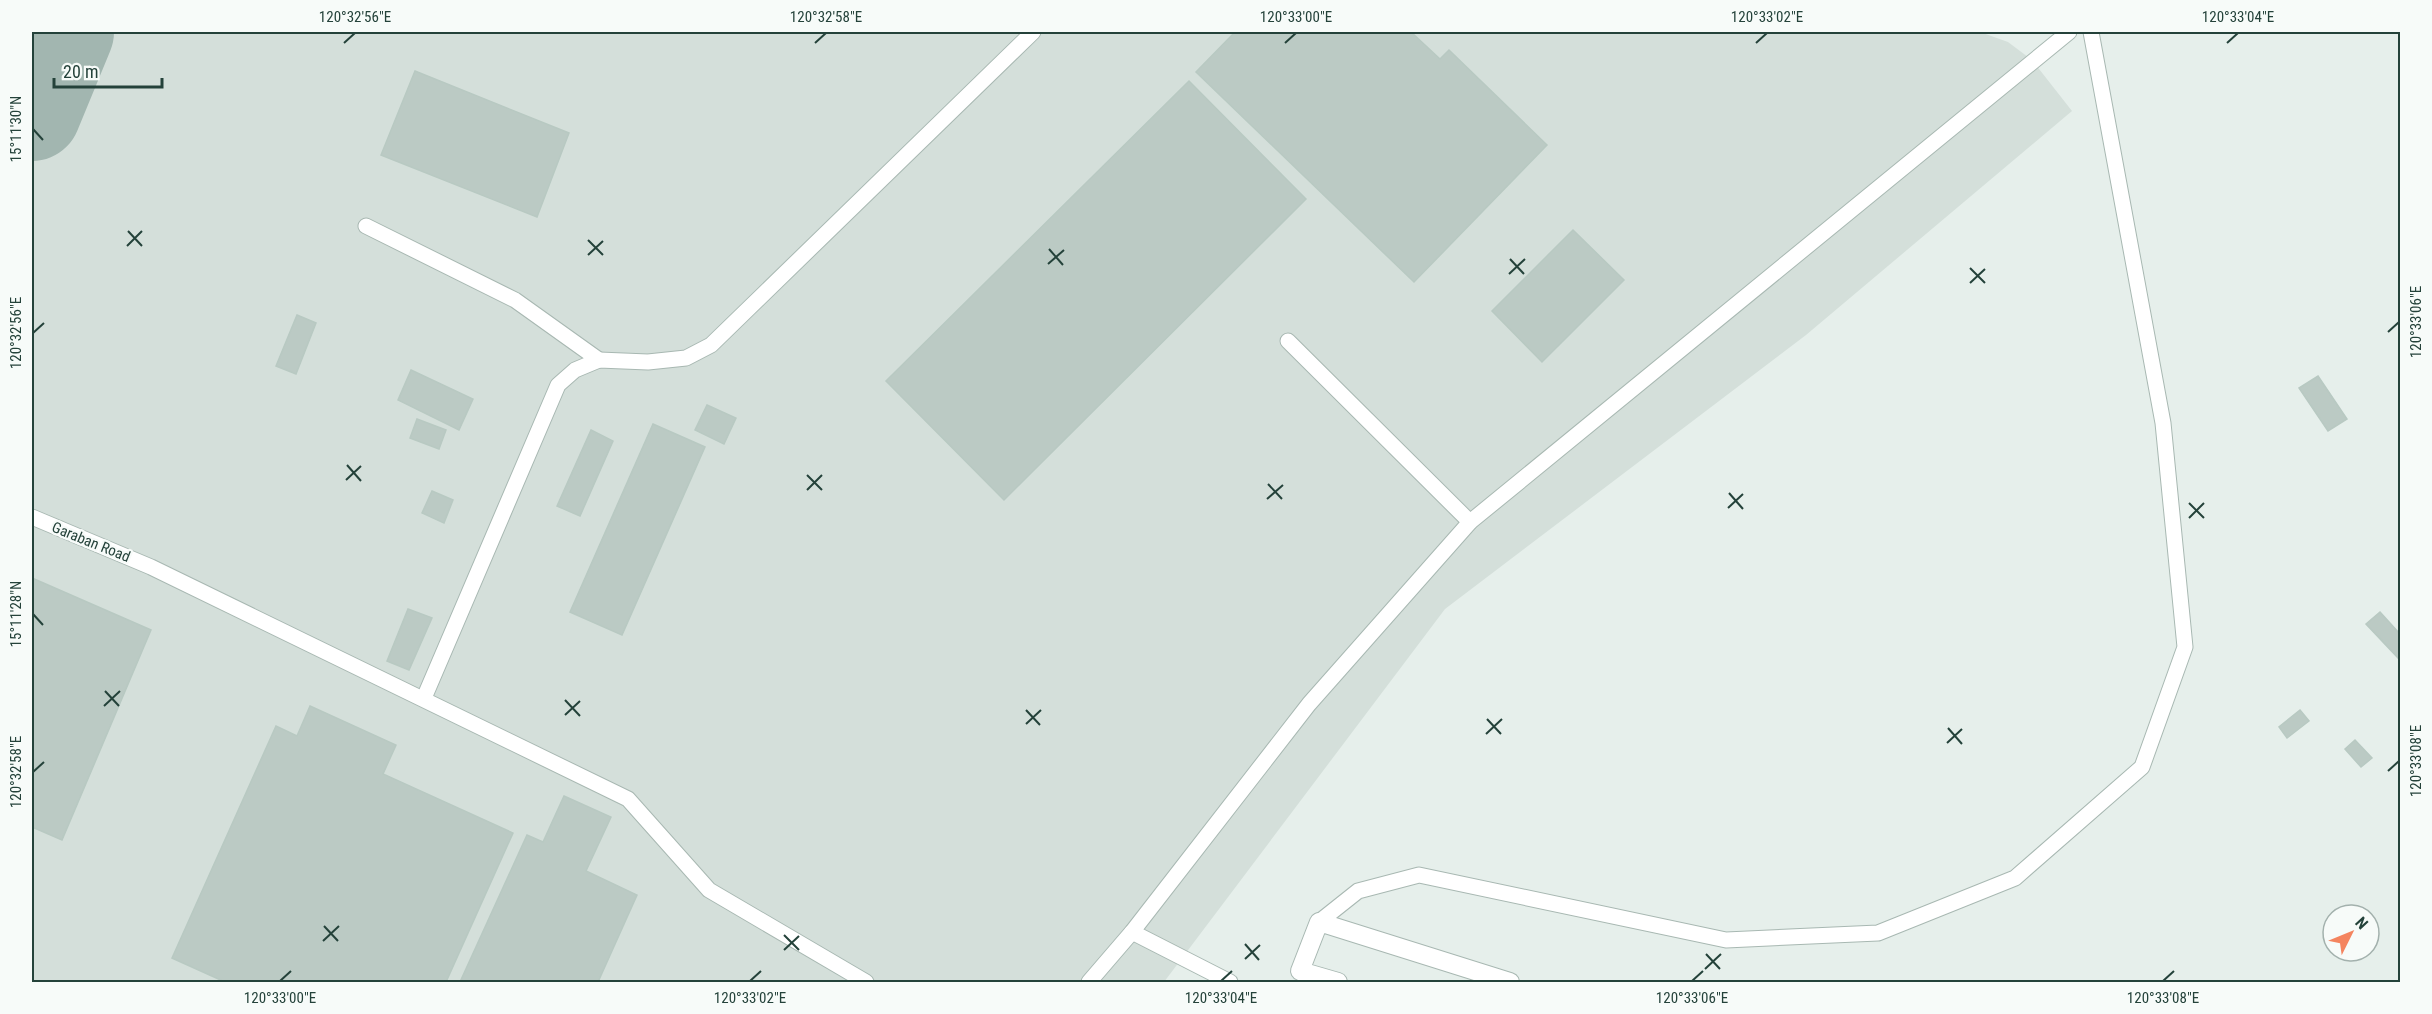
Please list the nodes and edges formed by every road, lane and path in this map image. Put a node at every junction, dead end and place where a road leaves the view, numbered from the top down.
1 (1034, 32) edge
2 (2069, 32) edge
3 (2091, 32) edge
4 (366, 226) dead end
5 (1288, 341) dead end
6 (599, 360) junction
7 (32, 517) edge
8 (1470, 522) junction
9 (424, 698) junction
10 (1319, 922) junction
11 (1132, 932) junction
12 (1300, 977) edge
13 (866, 982) edge
14 (1089, 982) edge
15 (1230, 982) edge
16 (1338, 982) edge
17 (1510, 982) edge

1 - 6 lane
2 - 8 lane
3 - 10 lane
4 - 6 lane
5 - 8 lane
6 - 9 lane
7 - 9 lane, Garaban Road
8 - 11 lane
9 - 13 lane, Garaban Road
10 - 12 street
10 - 17 street
11 - 14 lane
11 - 15 lane
12 - 16 street

